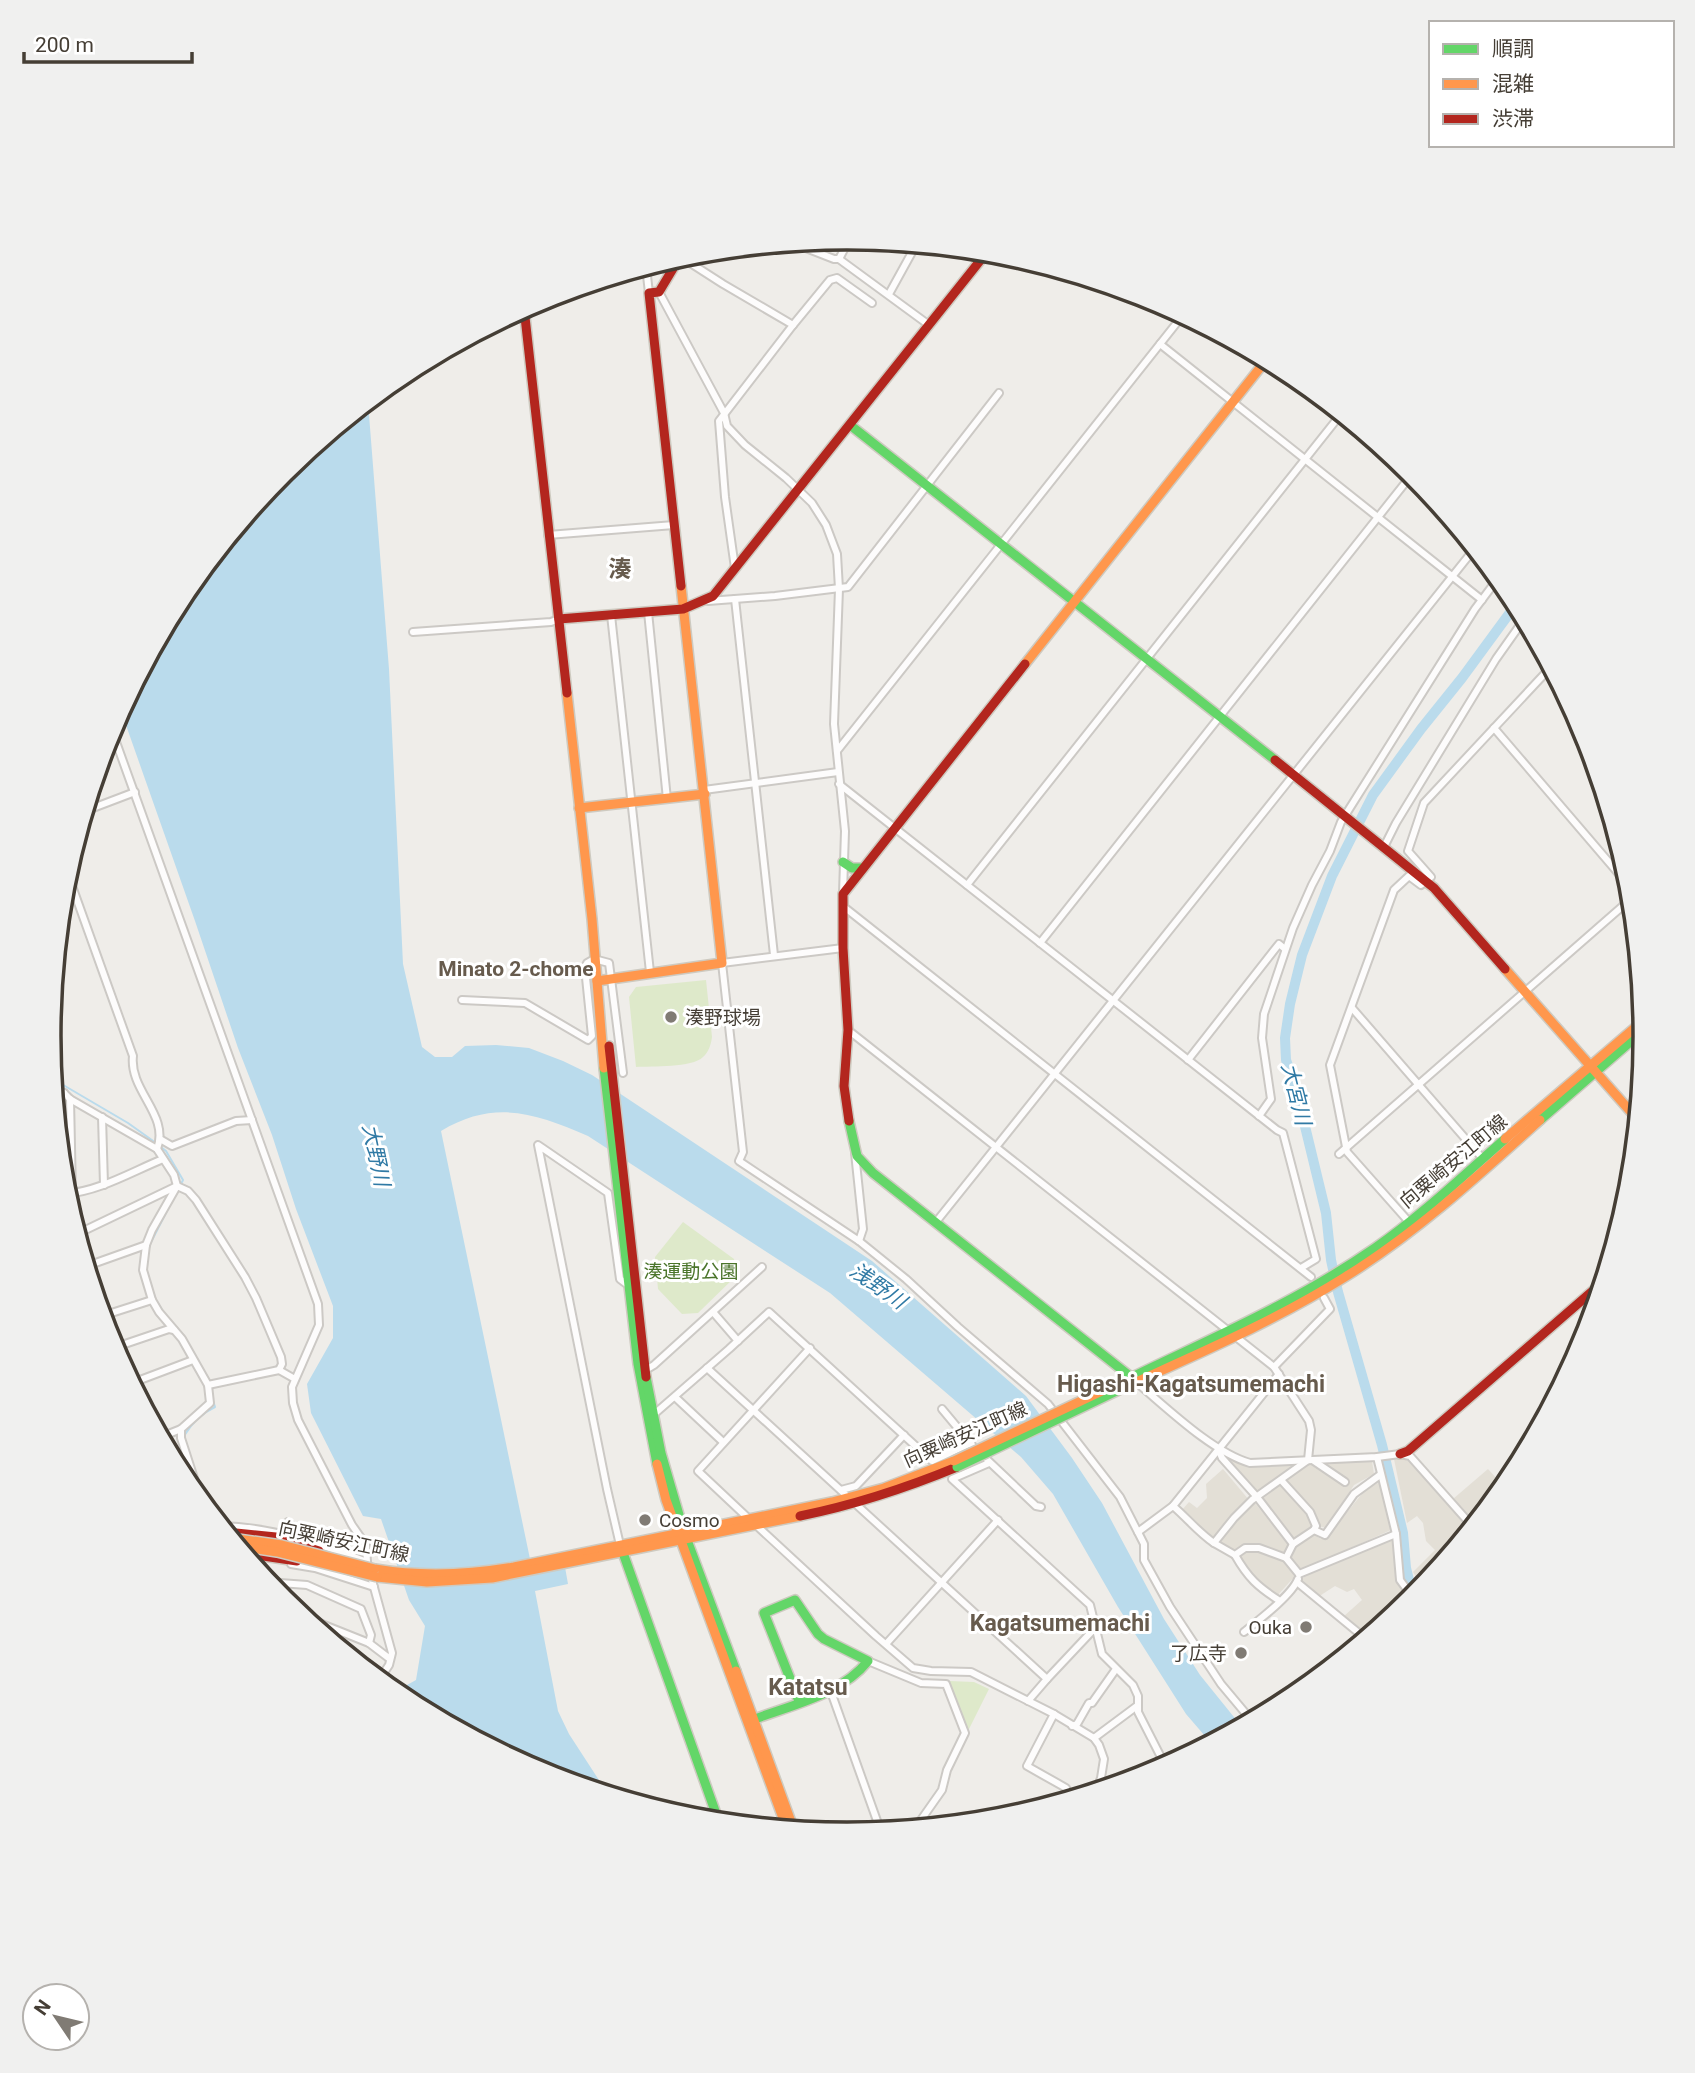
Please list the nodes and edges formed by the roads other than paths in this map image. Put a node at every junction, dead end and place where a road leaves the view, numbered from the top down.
1 (844, 250) edge
2 (813, 251) edge
3 (911, 253) edge
4 (839, 259) junction
5 (979, 262) edge
6 (693, 265) edge
7 (670, 271) edge
8 (649, 276) edge
9 (654, 292) junction
10 (889, 294) junction
11 (872, 303) dead end
12 (525, 320) edge
13 (1177, 323) edge
14 (793, 325) junction
15 (929, 325) junction
16 (1160, 344) junction
17 (1260, 368) edge
18 (999, 393) dead end
19 (1233, 402) junction
20 (724, 413) junction
21 (1336, 421) edge
22 (850, 425) junction
23 (1305, 459) junction
24 (1405, 483) edge
25 (928, 487) junction
26 (798, 490) junction
27 (1378, 517) junction
28 (674, 525) junction
29 (548, 535) junction
30 (1001, 545) junction
31 (1469, 555) edge
32 (735, 569) junction
33 (1452, 576) junction
34 (1492, 587) edge
35 (839, 589) junction
36 (735, 599) junction
37 (1482, 600) junction
38 (705, 601) junction
39 (1074, 602) junction
40 (683, 609) junction
41 (648, 612) junction
42 (611, 615) junction
43 (559, 619) junction
44 (1518, 627) edge
45 (412, 632) dead end
46 (1146, 659) junction
47 (1545, 674) edge
48 (1219, 717) junction
49 (1494, 728) junction
50 (117, 746) edge
51 (837, 751) junction
52 (838, 772) junction
53 (1293, 775) junction
54 (755, 782) junction
55 (839, 783) junction
56 (135, 792) junction
57 (705, 792) junction
58 (667, 799) junction
59 (632, 803) junction
60 (96, 807) edge
61 (579, 808) junction
62 (1346, 817) junction
63 (895, 828) junction
64 (1384, 847) junction
65 (843, 862) junction
66 (863, 868) junction
67 (1616, 870) edge
68 (1427, 882) junction
69 (967, 885) junction
70 (74, 893) edge
71 (843, 894) junction
72 (1623, 906) edge
73 (844, 907) junction
74 (1040, 943) junction
75 (843, 948) junction
76 (1285, 949) junction
77 (774, 955) junction
78 (596, 959) junction
79 (722, 963) junction
80 (650, 972) junction
81 (603, 980) junction
82 (1525, 991) junction
83 (461, 1000) dead end
84 (1113, 1001) junction
85 (1352, 1008) junction
86 (848, 1030) junction
87 (1634, 1030) edge
88 (1632, 1040) edge
89 (1188, 1060) junction
90 (1593, 1069) junction
91 (623, 1073) dead end
92 (1055, 1074) junction
93 (1418, 1084) junction
94 (65, 1093) edge
95 (70, 1099) junction
96 (1630, 1111) edge
97 (1259, 1116) junction
98 (102, 1117) junction
99 (252, 1120) junction
100 (854, 1143) junction
101 (159, 1144) junction
102 (997, 1147) junction
103 (1346, 1147) junction
104 (69, 1148) edge
105 (1339, 1154) dead end
106 (163, 1159) junction
107 (1483, 1159) junction
108 (618, 1162) junction
109 (104, 1185) junction
110 (179, 1187) junction
111 (76, 1192) edge
112 (1409, 1222) junction
113 (936, 1223) junction
114 (86, 1230) edge
115 (859, 1241) junction
116 (146, 1245) junction
117 (1371, 1255) junction
118 (95, 1263) edge
119 (762, 1267) dead end
120 (1300, 1268) junction
121 (1311, 1277) dead end
122 (628, 1285) junction
123 (1324, 1298) dead end
124 (152, 1300) junction
125 (1588, 1301) edge
126 (713, 1312) junction
127 (112, 1314) edge
128 (174, 1329) junction
129 (1232, 1333) junction
130 (738, 1340) junction
131 (124, 1344) edge
132 (810, 1348) junction
133 (193, 1360) junction
134 (1274, 1367) junction
135 (707, 1368) junction
136 (279, 1370) junction
137 (642, 1371) junction
138 (1279, 1374) junction
139 (295, 1379) junction
140 (140, 1380) edge
141 (1133, 1380) junction
142 (208, 1385) junction
143 (675, 1397) junction
144 (942, 1409) dead end
145 (754, 1410) junction
146 (650, 1417) junction
147 (181, 1429) junction
148 (169, 1434) edge
149 (904, 1435) junction
150 (723, 1442) junction
151 (971, 1443) junction
152 (1219, 1449) junction
153 (1397, 1454) junction
154 (1377, 1457) junction
155 (1310, 1460) junction
156 (989, 1463) junction
157 (191, 1467) edge
158 (1380, 1475) junction
159 (1281, 1480) junction
160 (1345, 1482) dead end
161 (848, 1497) junction
162 (1257, 1497) junction
163 (1173, 1506) junction
164 (1041, 1507) dead end
165 (998, 1520) junction
166 (1467, 1520) edge
167 (288, 1522) dead end
168 (753, 1522) junction
169 (233, 1527) edge
170 (1314, 1530) junction
171 (1139, 1532) junction
172 (239, 1533) edge
173 (1396, 1534) junction
174 (682, 1536) junction
175 (244, 1540) edge
176 (304, 1542) junction
177 (1214, 1543) junction
178 (1293, 1544) junction
179 (250, 1548) edge
180 (621, 1549) junction
181 (256, 1555) edge
182 (1235, 1555) junction
183 (1286, 1558) junction
184 (261, 1560) edge
185 (367, 1562) junction
186 (340, 1564) junction
187 (1299, 1574) junction
188 (283, 1583) edge
189 (942, 1583) junction
190 (1298, 1583) junction
191 (374, 1587) junction
192 (1406, 1589) edge
193 (1280, 1601) junction
194 (327, 1626) edge
195 (1095, 1629) junction
196 (1244, 1632) dead end
197 (1359, 1633) edge
198 (369, 1643) junction
199 (886, 1644) junction
200 (390, 1659) junction
201 (868, 1661) junction
202 (1116, 1669) junction
203 (385, 1671) edge
204 (1047, 1679) junction
205 (830, 1689) junction
206 (799, 1701) junction
207 (1028, 1701) junction
208 (1137, 1706) junction
209 (1054, 1714) junction
210 (1246, 1714) edge
211 (752, 1720) junction
212 (1072, 1726) junction
213 (1094, 1738) junction
214 (1161, 1757) edge
215 (1100, 1781) edge
216 (1067, 1791) edge
217 (715, 1811) edge
218 (922, 1819) edge
219 (784, 1820) edge
220 (790, 1820) edge
221 (877, 1822) edge

1 - 4 street
2 - 4 street
3 - 10 street
4 - 10 street
5 - 15 street
6 - 14 street
7 - 9 street
8 - 9 street
9 - 20 street
9 - 28 street
10 - 15 street
11 - 14 street
12 - 29 street
13 - 16 street
14 - 20 street
15 - 22 street
16 - 19 street
16 - 30 street
17 - 19 street
18 - 25 street
19 - 23 street
19 - 39 street
20 - 26 street
20 - 32 street
21 - 23 street
22 - 25 street
22 - 26 street
23 - 27 street
23 - 46 street
24 - 27 street
25 - 30 street
25 - 35 street
26 - 32 street
26 - 35 street
27 - 33 street
27 - 48 street
28 - 29 street
28 - 40 street
29 - 43 street
30 - 39 street
30 - 51 street
31 - 33 street
32 - 38 street
33 - 37 street
33 - 53 street
34 - 37 street
35 - 36 street
35 - 51 street
36 - 38 street
36 - 54 street
37 - 62 street
38 - 40 street
39 - 46 street
39 - 63 street
40 - 41 street
40 - 57 street
41 - 42 street
41 - 58 street
42 - 43 street
42 - 59 street
43 - 45 street
43 - 61 street
44 - 64 street
46 - 48 street
46 - 69 street
47 - 49 street
48 - 53 street
48 - 74 street
49 - 67 street
49 - 68 street
50 - 56 street
51 - 52 street
52 - 54 street
52 - 55 street
53 - 62 street
53 - 84 street
54 - 57 street
54 - 77 street
55 - 63 street
55 - 65 street
56 - 60 street
56 - 99 street
57 - 58 street
57 - 79 street
58 - 59 street
59 - 61 street
59 - 80 street
61 - 78 street
62 - 64 street
62 - 76 street
63 - 66 street
63 - 69 street
64 - 68 street
65 - 66 street
65 - 71 street
66 - 71 street
68 - 82 street
68 - 85 street
69 - 74 street
70 - 101 street
71 - 73 street
72 - 82 street
73 - 75 street
73 - 92 street
74 - 84 street
75 - 77 street
75 - 86 street
76 - 89 street
76 - 97 street
77 - 79 street
78 - 81 street
78 - 83 street
79 - 80 street
79 - 115 street
80 - 81 street
81 - 91 street
81 - 108 street
82 - 90 street
82 - 93 street
84 - 89 street
84 - 92 street
85 - 93 street
85 - 103 street
86 - 100 street
86 - 102 street
87 - 90 street, 向粟崎安江町線
88 - 90 street, 向粟崎安江町線
89 - 97 street
90 - 96 street
90 - 107 street, 向粟崎安江町線
90 - 117 street, 向粟崎安江町線
92 - 102 street
92 - 120 street
93 - 103 street
93 - 107 street
94 - 95 street
95 - 98 street
95 - 104 street
97 - 120 street
98 - 101 street
98 - 109 street
99 - 101 street
99 - 139 street
100 - 113 street
100 - 115 street
101 - 106 street
102 - 113 street
102 - 129 street
103 - 105 street
103 - 112 street
106 - 109 street
106 - 110 street
107 - 112 street, 向粟崎安江町線
108 - 122 street
108 - 137 street
109 - 111 street
110 - 114 street
110 - 116 street
110 - 136 street
112 - 117 street, 向粟崎安江町線
113 - 141 street
115 - 171 street
116 - 118 street
116 - 124 street
117 - 129 street, 向粟崎安江町線
119 - 126 street
120 - 121 street
122 - 137 street
122 - 180 street
123 - 134 street
124 - 127 street
124 - 128 street
125 - 153 street
126 - 130 street
126 - 137 street
128 - 131 street
128 - 133 street
129 - 134 street
129 - 141 street, 向粟崎安江町線
130 - 132 street
130 - 135 street
132 - 145 street
132 - 149 street
133 - 140 street
133 - 142 street
134 - 138 street
135 - 143 street
135 - 145 street
136 - 139 street
136 - 142 street
137 - 146 street
138 - 152 street
138 - 155 street
139 - 185 street
141 - 152 street
141 - 161 street, 向粟崎安江町線, bridge
142 - 147 street
143 - 146 street
143 - 150 street
144 - 151 street
145 - 150 street
145 - 161 street
146 - 174 street
147 - 148 street
147 - 157 street
149 - 151 street
149 - 161 street
150 - 168 street
151 - 156 street
152 - 155 street
152 - 162 street
152 - 163 street
153 - 154 street
153 - 166 street
154 - 155 street
154 - 158 street
155 - 159 street
155 - 160 street
156 - 164 street
156 - 165 street
158 - 170 street
158 - 173 street
159 - 162 street
159 - 170 street
161 - 168 street, 向粟崎安江町線
161 - 189 street
162 - 177 street
162 - 178 street
163 - 171 street
163 - 177 street
165 - 189 street
165 - 195 street
167 - 176 street
168 - 174 street, 向粟崎安江町線
168 - 199 street
169 - 176 street
170 - 178 street
171 - 210 street
172 - 176 street
173 - 187 street
173 - 192 street
174 - 180 street, 向粟崎安江町線
174 - 211 street
175 - 186 street, 向粟崎安江町線, bridge
176 - 185 street
176 - 186 street, bridge
177 - 182 street
178 - 183 street
179 - 186 street, 向粟崎安江町線, bridge
180 - 186 street, 向粟崎安江町線, bridge
180 - 217 street
181 - 186 street, bridge
182 - 183 street
182 - 193 street
183 - 187 street
184 - 191 street
185 - 191 street
187 - 190 street
188 - 198 street
189 - 199 street
189 - 204 street
190 - 193 street
190 - 197 street
191 - 200 street
193 - 196 street
194 - 198 street
195 - 202 street
195 - 204 street
198 - 200 street
199 - 207 street
200 - 203 street
201 - 205 street
201 - 206 street
201 - 218 street
202 - 208 street
202 - 212 street
204 - 207 street
205 - 206 street
205 - 221 street
206 - 211 street
207 - 209 street
208 - 213 street
208 - 214 street
209 - 212 street
209 - 216 street
211 - 219 street
211 - 220 street
212 - 213 street
213 - 215 street

